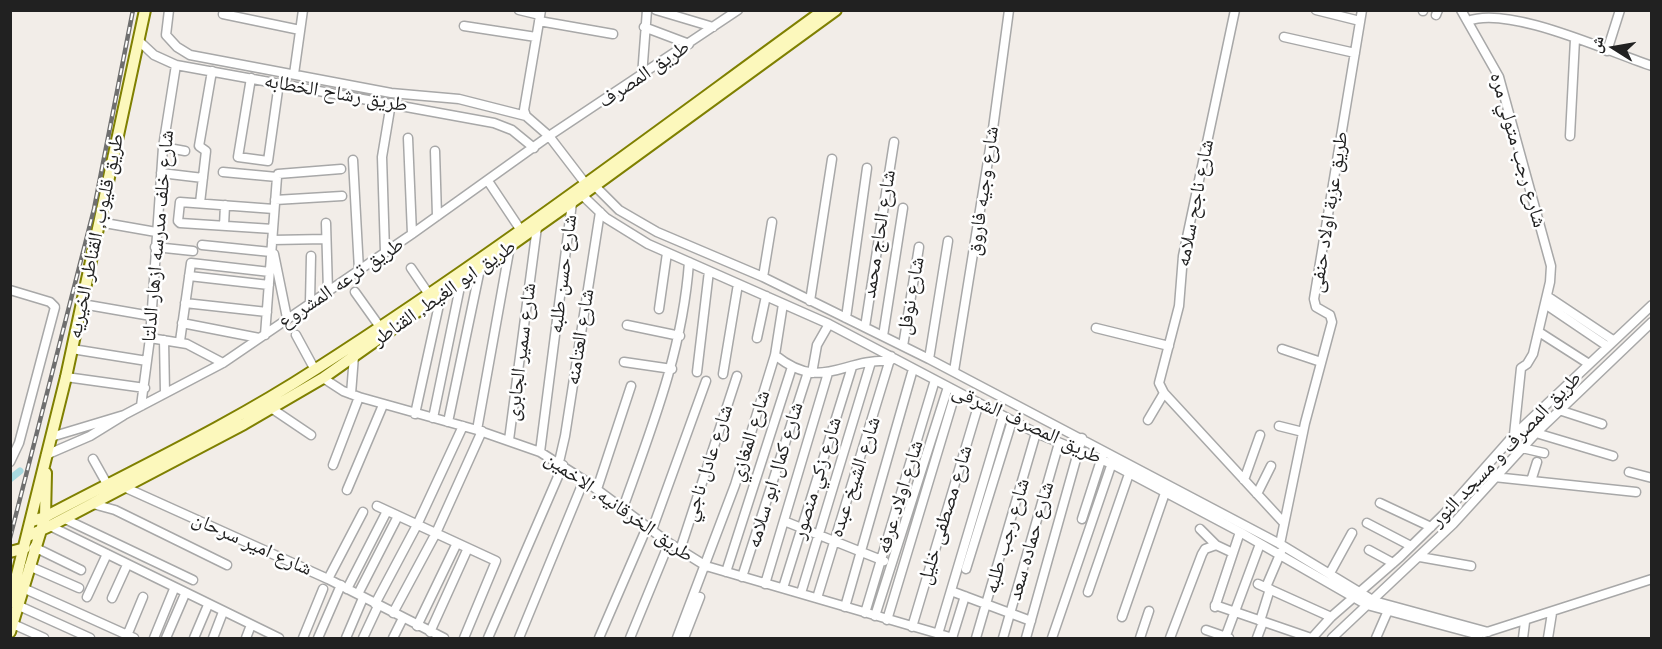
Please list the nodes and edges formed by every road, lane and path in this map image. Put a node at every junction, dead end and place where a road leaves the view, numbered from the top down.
1 (146, 10) edge
2 (169, 10) edge
3 (303, 10) edge
4 (519, 10) edge
5 (647, 10) edge
6 (656, 10) edge
7 (738, 10) edge
8 (824, 10) edge
9 (836, 10) edge
10 (1009, 10) edge
11 (1235, 10) edge
12 (1316, 10) edge
13 (1362, 10) edge
14 (1461, 10) edge
15 (1620, 10) edge
16 (223, 14) dead end
17 (540, 15) edge
18 (1360, 21) junction
19 (1468, 21) junction
20 (464, 26) dead end
21 (644, 27) junction
22 (713, 27) junction
23 (300, 30) junction
24 (613, 34) dead end
25 (1284, 37) dead end
26 (536, 38) junction
27 (1575, 39) junction
28 (139, 41) junction
29 (689, 44) junction
30 (1607, 51) junction
31 (1355, 53) junction
32 (176, 65) junction
33 (1652, 66) edge
34 (265, 69) junction
35 (213, 71) junction
36 (294, 74) junction
37 (642, 76) junction
38 (251, 78) junction
39 (263, 80) junction
40 (335, 82) junction
41 (279, 83) junction
42 (333, 93) junction
43 (391, 103) junction
44 (490, 107) junction
45 (526, 116) junction
46 (485, 120) junction
47 (549, 136) junction
48 (1570, 136) dead end
49 (408, 138) dead end
50 (894, 142) dead end
51 (163, 147) junction
52 (534, 148) junction
53 (185, 151) dead end
54 (435, 151) dead end
55 (832, 159) dead end
56 (353, 160) dead end
57 (867, 168) dead end
58 (341, 169) dead end
59 (223, 172) dead end
60 (161, 173) junction
61 (277, 177) junction
62 (203, 178) junction
63 (490, 184) dead end
64 (590, 185) junction
65 (582, 195) junction
66 (342, 196) dead end
67 (275, 200) junction
68 (200, 203) junction
69 (572, 203) junction
70 (225, 205) junction
71 (903, 208) dead end
72 (274, 209) junction
73 (600, 212) junction
74 (437, 216) junction
75 (99, 222) junction
76 (772, 222) dead end
77 (326, 223) dead end
78 (224, 226) junction
79 (537, 227) junction
80 (273, 229) junction
81 (520, 229) junction
82 (156, 232) junction
83 (412, 234) junction
84 (326, 239) junction
85 (948, 241) dead end
86 (202, 245) dead end
87 (272, 246) junction
88 (510, 246) junction
89 (155, 247) junction
90 (919, 247) dead end
91 (193, 251) dead end
92 (385, 252) junction
93 (667, 253) junction
94 (311, 256) dead end
95 (689, 262) junction
96 (411, 268) dead end
97 (480, 268) junction
98 (360, 270) junction
99 (709, 271) junction
100 (270, 272) junction
101 (189, 276) junction
102 (763, 277) junction
103 (444, 282) junction
104 (461, 282) junction
105 (738, 284) junction
106 (269, 285) junction
107 (10, 290) edge
108 (328, 291) junction
109 (355, 292) dead end
110 (428, 293) junction
111 (442, 295) junction
112 (766, 296) junction
113 (1546, 300) junction
114 (810, 301) junction
115 (310, 302) junction
116 (185, 303) junction
117 (82, 304) junction
118 (783, 304) junction
119 (1652, 306) edge
120 (659, 309) dead end
121 (267, 312) junction
122 (151, 316) junction
123 (287, 318) junction
124 (846, 318) junction
125 (1652, 322) edge
126 (182, 323) junction
127 (829, 324) junction
128 (627, 325) dead end
129 (380, 327) junction
130 (865, 327) junction
131 (1096, 328) dead end
132 (1539, 332) junction
133 (296, 336) dead end
134 (680, 336) junction
135 (883, 336) junction
136 (262, 337) junction
137 (150, 338) junction
138 (757, 338) dead end
139 (164, 340) junction
140 (180, 341) junction
141 (1610, 343) junction
142 (903, 346) junction
143 (1169, 346) junction
144 (72, 349) junction
145 (1281, 349) dead end
146 (775, 354) junction
147 (354, 356) junction
148 (891, 359) junction
149 (929, 359) junction
150 (147, 361) junction
151 (624, 362) dead end
152 (871, 362) junction
153 (1322, 362) junction
154 (222, 363) junction
155 (1589, 364) junction
156 (792, 367) junction
157 (852, 367) junction
158 (672, 369) junction
159 (913, 369) junction
160 (954, 371) junction
161 (697, 372) dead end
162 (810, 372) junction
163 (828, 373) junction
164 (319, 374) junction
165 (723, 374) dead end
166 (737, 376) dead end
167 (66, 377) junction
168 (706, 381) dead end
169 (935, 381) junction
170 (631, 386) dead end
171 (145, 388) junction
172 (952, 389) junction
173 (165, 393) junction
174 (1164, 393) junction
175 (355, 396) junction
176 (979, 404) junction
177 (383, 405) junction
178 (141, 406) junction
179 (1023, 407) junction
180 (271, 408) junction
181 (1559, 410) junction
182 (415, 414) junction
183 (124, 415) junction
184 (1003, 416) junction
185 (433, 418) junction
186 (1148, 420) dead end
187 (448, 422) junction
188 (1014, 422) junction
189 (1602, 424) dead end
190 (464, 426) junction
191 (1279, 426) dead end
192 (480, 430) junction
193 (1303, 432) junction
194 (1036, 433) junction
195 (1536, 433) junction
196 (311, 435) dead end
197 (1260, 435) dead end
198 (1514, 435) junction
199 (51, 437) junction
200 (1082, 438) junction
201 (509, 440) junction
202 (1059, 443) junction
203 (1522, 448) junction
204 (1104, 450) junction
205 (1078, 451) junction
206 (540, 452) junction
207 (1544, 453) dead end
208 (1613, 456) dead end
209 (45, 458) junction
210 (93, 459) dead end
211 (1101, 460) junction
212 (1113, 460) junction
213 (10, 462) edge
214 (1537, 462) dead end
215 (561, 464) junction
216 (333, 465) dead end
217 (1271, 466) dead end
218 (1131, 470) junction
219 (1629, 472) dead end
220 (1494, 477) junction
221 (1652, 478) edge
222 (584, 480) junction
223 (1244, 480) junction
224 (1531, 481) junction
225 (107, 484) junction
226 (124, 487) junction
227 (597, 489) junction
228 (347, 490) dead end
229 (1636, 492) dead end
230 (1165, 493) junction
231 (1257, 494) junction
232 (1380, 503) dead end
233 (93, 504) junction
234 (377, 506) dead end
235 (623, 508) junction
236 (387, 511) junction
237 (363, 512) dead end
238 (398, 516) junction
239 (65, 519) junction
240 (1082, 519) dead end
241 (32, 521) junction
242 (784, 521) junction
243 (1284, 523) junction
244 (1367, 523) dead end
245 (46, 524) junction
246 (417, 525) junction
247 (1431, 527) junction
248 (649, 528) junction
249 (802, 528) junction
250 (1200, 529) dead end
251 (1240, 532) junction
252 (436, 533) junction
253 (1352, 533) dead end
254 (28, 536) junction
255 (819, 536) junction
256 (457, 543) junction
257 (669, 543) junction
258 (834, 543) junction
259 (1260, 544) junction
260 (1216, 545) junction
261 (1282, 545) junction
262 (1411, 546) junction
263 (29, 548) junction
264 (468, 548) junction
265 (680, 550) junction
266 (1369, 550) dead end
267 (10, 552) edge
268 (860, 553) junction
269 (1233, 553) junction
270 (107, 554) junction
271 (1280, 555) junction
272 (1420, 557) junction
273 (881, 560) junction
274 (1393, 563) junction
275 (892, 564) junction
276 (127, 565) junction
277 (227, 565) dead end
278 (29, 566) junction
279 (708, 567) junction
280 (902, 567) junction
281 (1471, 567) dead end
282 (966, 569) dead end
283 (81, 570) dead end
284 (726, 572) junction
285 (14, 573) edge
286 (1330, 573) junction
287 (742, 577) junction
288 (328, 579) junction
289 (1652, 579) edge
290 (193, 580) dead end
291 (765, 584) junction
292 (344, 587) junction
293 (1264, 587) junction
294 (23, 588) junction
295 (79, 588) dead end
296 (783, 588) junction
297 (174, 589) junction
298 (323, 589) dead end
299 (951, 591) junction
300 (1088, 592) dead end
301 (185, 594) junction
302 (801, 594) junction
303 (1357, 595) junction
304 (361, 596) junction
305 (965, 596) junction
306 (87, 597) dead end
307 (143, 597) dead end
308 (112, 598) dead end
309 (817, 598) junction
310 (1370, 603) junction
311 (14, 604) edge
312 (987, 604) junction
313 (208, 605) junction
314 (376, 605) junction
315 (845, 607) junction
316 (1389, 608) junction
317 (1149, 611) dead end
318 (224, 612) junction
319 (1235, 612) junction
320 (393, 613) junction
321 (1010, 613) junction
322 (1552, 613) junction
323 (865, 614) junction
324 (875, 616) junction
325 (1122, 616) dead end
326 (1330, 617) junction
327 (403, 618) junction
328 (887, 620) junction
329 (1031, 621) junction
330 (1261, 621) junction
331 (1525, 622) junction
332 (251, 625) junction
333 (417, 626) junction
334 (912, 627) junction
335 (12, 628) edge
336 (1206, 630) dead end
337 (429, 634) edge
338 (938, 634) junction
339 (1482, 636) edge
340 (129, 637) edge
341 (274, 637) edge
342 (952, 638) edge
343 (1226, 638) edge
344 (1378, 638) edge
345 (44, 639) edge
346 (90, 639) edge
347 (154, 639) edge
348 (166, 639) edge
349 (194, 639) edge
350 (213, 639) edge
351 (246, 639) edge
352 (303, 639) edge
353 (318, 639) edge
354 (346, 639) edge
355 (363, 639) edge
356 (393, 639) edge
357 (444, 639) edge
358 (464, 639) edge
359 (488, 639) edge
360 (519, 639) edge
361 (599, 639) edge
362 (630, 639) edge
363 (677, 639) edge
364 (684, 639) edge
365 (976, 639) edge
366 (1003, 639) edge
367 (1026, 639) edge
368 (1052, 639) edge
369 (1140, 639) edge
370 (1170, 639) edge
371 (1257, 639) edge
372 (1311, 639) edge
373 (1332, 639) edge
374 (1524, 639) edge
375 (1548, 639) edge

1 - 28 main road, طريق قليوب, القناطر الخيريه
2 - 34 street
3 - 23 street
4 - 17 street
5 - 21 street
6 - 22 street
7 - 22 street, طريق المصرف
8 - 64 main road, طريق ابو الغيط, القناطر
9 - 64 main road, طريق ابو الغيط, القناطر
10 - 160 street, شارع وجيه فاروق
11 - 143 street, شارع ناجح سلامه
12 - 18 street
13 - 18 street, طريق عزبة اولاد حنفى
14 - 19 street, شارع رجب متولي مره
15 - 30 street
16 - 23 street
17 - 24 street
17 - 26 street
18 - 31 street, طريق عزبة اولاد حنفى
19 - 27 street
19 - 113 street, شارع رجب متولي مره
20 - 26 street
21 - 29 street
21 - 37 street
22 - 29 street, طريق المصرف
23 - 36 street
25 - 31 street
26 - 45 street
27 - 30 street
27 - 48 street
28 - 32 street, طريق رشاح الخطابه
28 - 75 main road, طريق قليوب, القناطر الخيريه
29 - 37 street, طريق المصرف
30 - 33 street
31 - 153 street, طريق عزبة اولاد حنفى
32 - 35 street, طريق رشاح الخطابه
32 - 51 street, شارع خلف مدرسه ازهار الدلتا
34 - 36 street
34 - 39 street
35 - 38 street, طريق رشاح الخطابه
35 - 62 street
36 - 40 street
37 - 47 street, طريق المصرف
38 - 39 street, طريق رشاح الخطابه
38 - 41 street
39 - 41 street, طريق رشاح الخطابه
40 - 42 street
40 - 44 street
41 - 42 street, طريق رشاح الخطابه
42 - 43 street, طريق رشاح الخطابه
43 - 46 street, طريق رشاح الخطابه
43 - 92 street
44 - 45 street
44 - 46 street
45 - 47 street, طريق المصرف الشرقى
46 - 52 street, طريق رشاح الخطابه
47 - 52 street, طريق ترعه المشروع
47 - 64 street, طريق المصرف الشرقى
49 - 83 street
50 - 130 street, شارع الحاج محمد
51 - 53 street
51 - 60 street, شارع خلف مدرسه ازهار الدلتا
52 - 74 street, طريق ترعه المشروع
54 - 74 street
55 - 114 street
56 - 98 street
57 - 124 street
58 - 61 street
59 - 61 street
60 - 62 street
60 - 82 street, شارع خلف مدرسه ازهار الدلتا
61 - 67 street
62 - 68 street
63 - 81 street
64 - 65 main road, طريق ابو الغيط, القناطر
64 - 81 main road, طريق ابو الغيط, القناطر
64 - 102 street, طريق المصرف الشرقى
65 - 69 main road, طريق ابو الغيط, القناطر
65 - 73 street, طريق المصرف الشرقى
66 - 67 street
67 - 72 street
68 - 70 street
68 - 78 street
69 - 79 main road, طريق ابو الغيط, القناطر
69 - 206 street, شارع حسن طلبه
70 - 72 street
70 - 78 street
71 - 135 street
72 - 80 street
73 - 93 street, طريق المصرف الشرقى
73 - 215 street, شارع العتامنه
74 - 83 street, طريق ترعه المشروع
75 - 82 street
75 - 117 main road, طريق قليوب, القناطر الخيريه
76 - 102 street
77 - 84 street
78 - 80 street
79 - 88 main road, طريق ابو الغيط, القناطر
79 - 201 street, شارع سمير الجابرى
80 - 87 street
81 - 103 main road, طريق ابو الغيط, القناطر
82 - 89 street, شارع خلف مدرسه ازهار الدلتا
83 - 92 street, طريق ترعه المشروع
84 - 87 street
84 - 108 street
85 - 149 street
86 - 87 street
87 - 100 street
87 - 123 street
88 - 97 main road, طريق ابو الغيط, القناطر
88 - 192 street
89 - 91 street
89 - 122 street, شارع خلف مدرسه ازهار الدلتا
90 - 142 street, شارع نوفل
92 - 98 street, طريق ترعه المشروع
93 - 95 street, طريق المصرف الشرقى
93 - 120 street
94 - 115 street
95 - 99 street, طريق المصرف الشرقى
95 - 134 street
96 - 110 street
97 - 104 main road, طريق ابو الغيط, القناطر
97 - 187 street
98 - 108 street, طريق ترعه المشروع
99 - 105 street, طريق المصرف الشرقى
99 - 161 street
100 - 101 street
100 - 106 street
101 - 106 street
101 - 116 street
102 - 114 street, طريق المصرف الشرقى
103 - 110 main road, طريق ابو الغيط, القناطر
103 - 111 street
104 - 111 main road, طريق ابو الغيط, القناطر
104 - 185 street
105 - 112 street, طريق المصرف الشرقى
105 - 165 street
106 - 121 street
107 - 213 street
108 - 115 street, طريق ترعه المشروع
109 - 129 street
110 - 129 main road, طريق ابو الغيط, القناطر
111 - 147 main road, طريق ابو الغيط, القناطر
111 - 182 street
112 - 118 street, طريق المصرف الشرقى
112 - 138 street
113 - 132 street, شارع رجب متولي مره
113 - 141 street
114 - 124 street, طريق المصرف الشرقى
115 - 123 street, طريق ترعه المشروع
116 - 121 street
116 - 126 street
117 - 122 street
117 - 144 main road, طريق قليوب, القناطر الخيريه
118 - 127 street, طريق المصرف الشرقى
118 - 146 street, شارع المغازي
119 - 141 street, طريق المصرف و مسجد النور
121 - 136 street
122 - 137 street, شارع خلف مدرسه ازهار الدلتا
123 - 136 street, طريق ترعه المشروع
124 - 130 street, طريق المصرف الشرقى
125 - 181 street
126 - 136 street
126 - 140 street
127 - 148 street, طريق المصرف الشرقى
127 - 162 street, شارع كمال ابو سلامه
128 - 134 street
129 - 164 main road, طريق ابو الغيط, القناطر
130 - 135 street, طريق المصرف الشرقى
131 - 143 street
132 - 155 street
132 - 198 street, شارع رجب متولي مره
133 - 164 street
134 - 158 street
135 - 142 street, طريق المصرف الشرقى
136 - 154 street, طريق ترعه المشروع
137 - 139 street
137 - 150 street, شارع خلف مدرسه ازهار الدلتا
139 - 140 street
139 - 173 street
140 - 154 street
141 - 155 street, طريق المصرف و مسجد النور
142 - 149 street, طريق المصرف الشرقى
143 - 174 street, شارع ناجح سلامه
144 - 150 street
144 - 167 main road, طريق قليوب, القناطر الخيريه
145 - 153 street
146 - 156 street
146 - 279 street, شارع المغازي
147 - 164 main road, طريق ابو الغيط, القناطر
147 - 175 street
148 - 152 street
148 - 159 street, طريق المصرف الشرقى
148 - 258 street, شارع الشيخ عبده
149 - 160 street, طريق المصرف الشرقى
150 - 171 street, شارع خلف مدرسه ازهار الدلتا
151 - 158 street
152 - 157 street
152 - 255 street
153 - 193 street, طريق عزبة اولاد حنفى
154 - 173 street, طريق ترعه المشروع
155 - 198 street, طريق المصرف و مسجد النور
156 - 162 street
156 - 284 street
157 - 163 street
157 - 249 street, شارع زكي منصور
158 - 235 street
159 - 169 street, طريق المصرف الشرقى
159 - 268 street
160 - 179 street, طريق المصرف الشرقى
162 - 163 street
162 - 287 street, شارع كمال ابو سلامه
163 - 242 street
164 - 175 street, طريق الخرقانيه, الاخمين
164 - 180 main road, طريق ابو الغيط, القناطر
164 - 225 main road, طريق ابو الغيط, القناطر
166 - 265 street, شارع عادل ناجي
167 - 171 street
167 - 199 main road, طريق قليوب, القناطر الخيريه
168 - 248 street
169 - 172 street, طريق المصرف الشرقى
169 - 273 street, شارع اولاد عرفه
170 - 227 street
171 - 178 street, شارع خلف مدرسه ازهار الدلتا
172 - 176 street, طريق المصرف الشرقى
172 - 275 street
172 - 280 street
173 - 178 street, طريق ترعه المشروع
174 - 186 street
174 - 223 street
175 - 177 street, طريق الخرقانيه, الاخمين
175 - 216 street
176 - 184 street, طريق المصرف الشرقى
176 - 334 street, شارع مصطفى خليل
177 - 182 street, طريق الخرقانيه, الاخمين
177 - 228 street
178 - 183 street, طريق ترعه المشروع
179 - 188 street
179 - 200 street, طريق المصرف الشرقى
180 - 196 street
180 - 226 main road, طريق ابو الغيط, القناطر
181 - 189 street
181 - 195 street
182 - 185 street, طريق الخرقانيه, الاخمين
183 - 199 street, طريق ترعه المشروع
183 - 209 street, طريق ترعه المشروع
184 - 188 street, طريق المصرف الشرقى
184 - 299 street
185 - 187 street, طريق الخرقانيه, الاخمين
187 - 190 street, طريق الخرقانيه, الاخمين
188 - 194 street, طريق المصرف الشرقى
188 - 282 street
190 - 192 street, طريق الخرقانيه, الاخمين
190 - 246 street
191 - 193 street
192 - 201 street, طريق الخرقانيه, الاخمين
192 - 252 street
193 - 243 street, طريق عزبة اولاد حنفى
194 - 202 street, طريق المصرف الشرقى
194 - 312 street, شارع رجب طلبه
195 - 203 street
195 - 208 street
197 - 223 street
198 - 247 street, طريق المصرف و مسجد النور
199 - 209 main road, طريق قليوب, القناطر الخيريه
200 - 204 street, طريق المصرف الشرقى
200 - 205 street
201 - 206 street, طريق الخرقانيه, الاخمين
202 - 205 street, طريق المصرف الشرقى
202 - 321 street, شارع حماده سعد
203 - 207 street
203 - 220 street
204 - 211 street
204 - 212 street, طريق المصرف الشرقى
205 - 211 street, طريق المصرف الشرقى
205 - 329 street
206 - 215 street, طريق الخرقانيه, الاخمين
209 - 241 main road, طريق قليوب, القناطر الخيريه
209 - 245 main road, طريق قليوب, القناطر الخيريه
210 - 225 street
211 - 212 street, طريق المصرف الشرقى
211 - 240 street
212 - 218 street, طريق المصرف الشرقى
212 - 368 street
214 - 224 street
215 - 222 street, طريق الخرقانيه, الاخمين
215 - 359 street, شارع العتامنه
217 - 231 street
218 - 230 street, طريق المصرف الشرقى
218 - 261 street, طريق المصرف الشرقى
218 - 300 street
219 - 221 street
220 - 224 street
220 - 272 street
222 - 227 street, طريق الخرقانيه, الاخمين
222 - 360 street
223 - 231 street
224 - 229 street
225 - 245 main road, طريق ابو الغيط, القناطر
226 - 233 main road, طريق ابو الغيط, القناطر
226 - 288 street, شارع امير سرحان
227 - 235 street, طريق الخرقانيه, الاخمين
230 - 251 street, طريق المصرف الشرقى
230 - 325 street
231 - 243 street
232 - 247 street
233 - 239 main road, طريق ابو الغيط, القناطر
233 - 277 street
234 - 236 street
235 - 248 street, طريق الخرقانيه, الاخمين
236 - 238 street
236 - 292 street
237 - 288 street
238 - 246 street
238 - 304 street
239 - 245 main road, طريق ابو الغيط, القناطر
239 - 290 street
241 - 245 main road, طريق ابو الغيط, القناطر
241 - 254 main road, طريق قليوب, القناطر الخيريه
242 - 249 street
242 - 291 street
243 - 261 street, طريق عزبة اولاد حنفى
244 - 262 street
245 - 254 main road, طريق ابو الغيط, القناطر
245 - 263 main road, طريق قليوب, القناطر الخيريه
245 - 270 street
246 - 252 street
246 - 314 street
247 - 262 street, طريق المصرف و مسجد النور
248 - 257 street, طريق الخرقانيه, الاخمين
248 - 361 street
249 - 255 street
249 - 296 street, شارع زكي منصور
250 - 260 street
251 - 259 street, طريق المصرف الشرقى
251 - 269 street
252 - 256 street
252 - 320 street
253 - 286 street
254 - 263 main road, طريق قليوب, القناطر الخيريه
255 - 258 street
255 - 302 street
256 - 264 street
256 - 333 street
257 - 265 street, طريق الخرقانيه, الاخمين
257 - 362 street
258 - 268 street
258 - 309 street, شارع الشيخ عبده
259 - 271 street, طريق المصرف الشرقى
259 - 319 street
260 - 269 street
260 - 370 street
261 - 271 street, طريق عزبة اولاد حنفى
261 - 286 street, طريق المصرف الشرقى
262 - 274 street, طريق المصرف و مسجد النور
263 - 267 main road
263 - 278 main road, طريق قليوب, القناطر الخيريه
263 - 283 street
263 - 285 main road, طريق قليوب, القناطر الخيريه
264 - 337 street
264 - 358 street
265 - 279 street, طريق الخرقانيه, الاخمين
266 - 274 street
268 - 273 street
268 - 315 street
269 - 319 street
270 - 276 street
270 - 306 street
271 - 293 street, طريق عزبة اولاد حنفى
271 - 303 street, طريق المصرف الشرقى
272 - 281 street
272 - 310 street
273 - 275 street
273 - 323 street, شارع اولاد عرفه
274 - 303 street, طريق المصرف و مسجد النور
275 - 280 street
275 - 324 street
276 - 297 street
276 - 308 street
278 - 294 main road, طريق قليوب, القناطر الخيريه
278 - 295 street
279 - 284 street, طريق الخرقانيه, الاخمين
279 - 363 street
279 - 364 street
280 - 328 street
284 - 287 street, طريق الخرقانيه, الاخمين
285 - 311 main road, طريق قليوب, القناطر الخيريه
286 - 303 street, طريق المصرف الشرقى
287 - 291 street, طريق الخرقانيه, الاخمين
288 - 292 street, شارع امير سرحان
289 - 322 street
291 - 296 street, طريق الخرقانيه, الاخمين
292 - 304 street, شارع امير سرحان
292 - 353 street
293 - 326 street
293 - 330 street, طريق عزبة اولاد حنفى
294 - 311 main road, طريق قليوب, القناطر الخيريه
294 - 340 street
296 - 302 street, طريق الخرقانيه, الاخمين
297 - 301 street
297 - 347 street
298 - 352 street
299 - 305 street, شارع مصطفى خليل
299 - 338 street
301 - 313 street
301 - 348 street
302 - 309 street, طريق الخرقانيه, الاخمين
303 - 310 street, طريق المصرف الشرقى
303 - 326 street, طريق المصرف و مسجد النور
304 - 314 street, شارع امير سرحان
304 - 354 street
305 - 312 street, شارع مصطفى خليل
305 - 342 street
307 - 340 street
309 - 315 street, طريق الخرقانيه, الاخمين
310 - 316 street, طريق المصرف الشرقى
310 - 373 street
311 - 335 main road, طريق قليوب, القناطر الخيريه
311 - 346 street
312 - 321 street, شارع مصطفى خليل
312 - 365 street, شارع رجب طلبه
313 - 318 street
313 - 349 street
314 - 320 street, شارع امير سرحان
314 - 355 street
315 - 323 street, طريق الخرقانيه, الاخمين
316 - 339 street, طريق المصرف الشرقى
316 - 344 street
317 - 369 street
318 - 332 street
318 - 350 street
319 - 330 street
319 - 343 street
320 - 327 street, شارع امير سرحان
321 - 329 street, شارع مصطفى خليل
321 - 366 street, شارع حماده سعد
322 - 331 street
322 - 375 street
323 - 324 street, طريق الخرقانيه, الاخمين
324 - 328 street, طريق الخرقانيه, الاخمين
326 - 372 street, طريق المصرف و مسجد النور
327 - 333 street, شارع امير سرحان
327 - 356 street
328 - 334 street, طريق الخرقانيه, الاخمين
329 - 367 street
330 - 371 street
330 - 372 street
331 - 339 street
331 - 374 street
332 - 341 street
332 - 351 street
333 - 337 street, شارع امير سرحان
334 - 338 street, طريق الخرقانيه, الاخمين
335 - 345 street
336 - 343 street
337 - 357 street, شارع امير سرحان
338 - 342 street, طريق الخرقانيه, الاخمين

